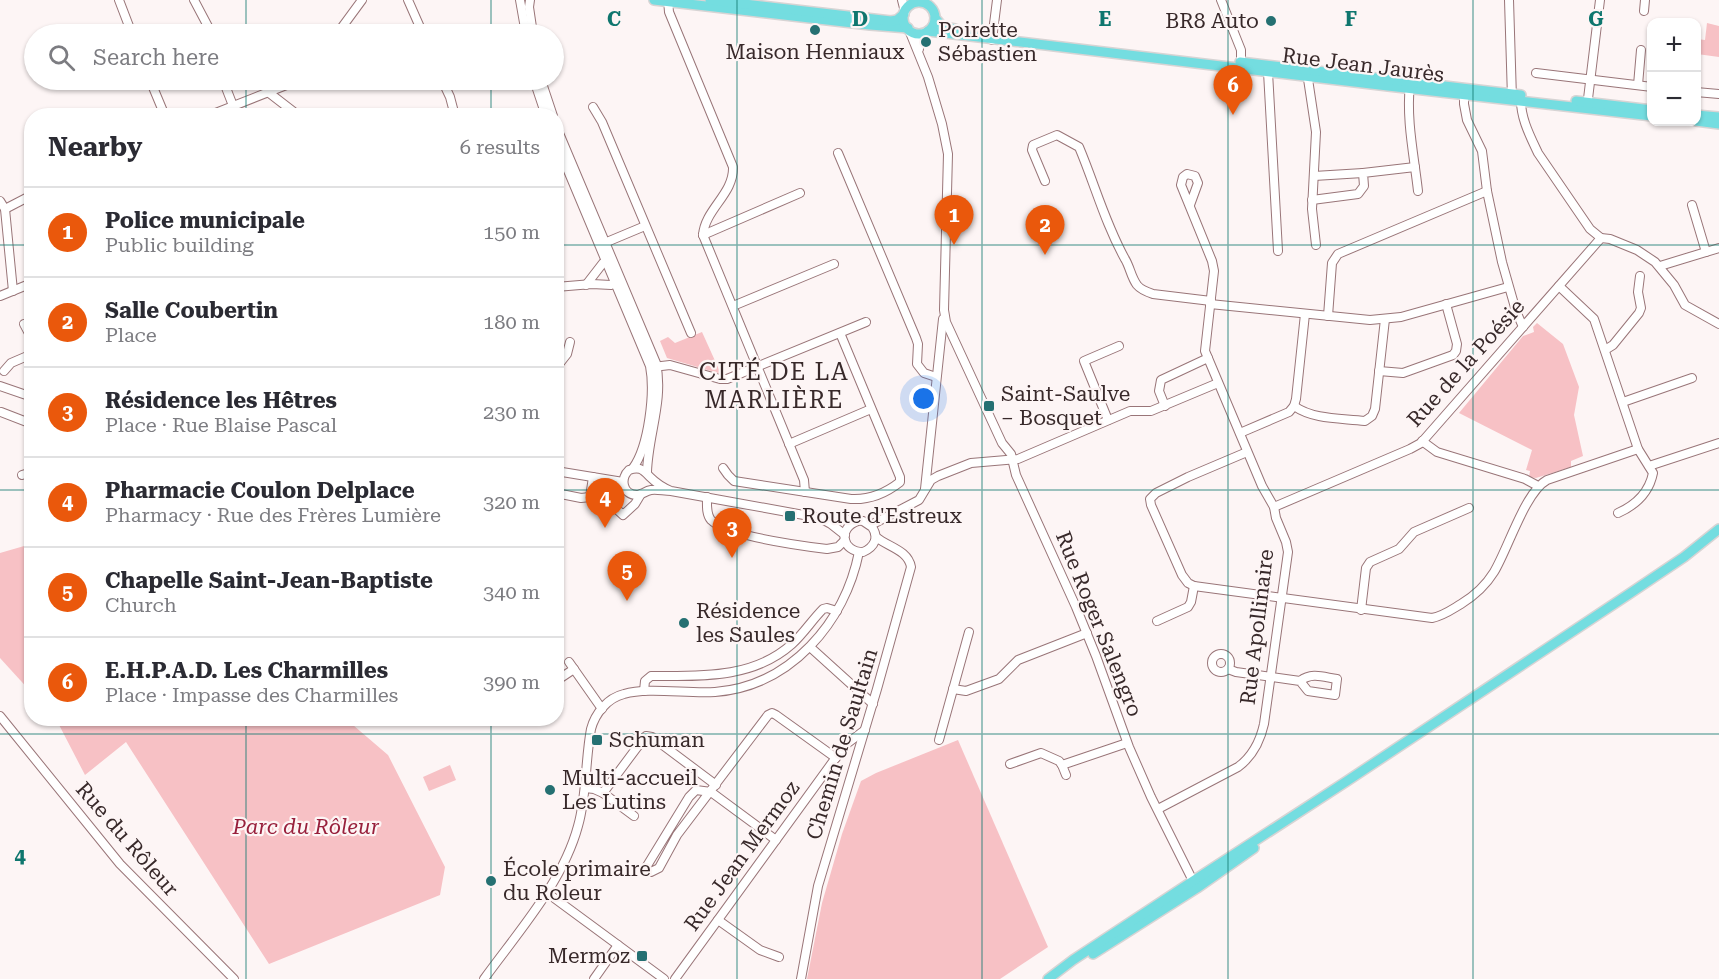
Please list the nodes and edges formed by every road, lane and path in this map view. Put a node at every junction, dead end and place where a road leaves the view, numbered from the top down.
1 (119, 0) edge
2 (194, 0) edge
3 (362, 0) edge
4 (520, 0) edge
5 (530, 0) edge
6 (654, 0) edge
7 (710, 0) edge
8 (902, 0) edge
9 (997, 0) edge
10 (1221, 0) edge
11 (1509, 0) edge
12 (1600, 0) edge
13 (1645, 0) edge
14 (408, 1) edge
15 (668, 1) edge
16 (916, 1) edge
17 (1644, 10) dead end
18 (905, 13) junction
19 (935, 18) junction
20 (128, 24) edge
21 (207, 24) edge
22 (344, 24) edge
23 (418, 24) edge
24 (524, 24) edge
25 (532, 24) edge
26 (909, 29) junction
27 (926, 32) junction
28 (992, 37) junction
29 (1641, 50) dead end
30 (919, 51) junction
31 (1241, 66) junction
32 (1268, 72) junction
33 (1536, 73) dead end
34 (1309, 74) junction
35 (1590, 80) junction
36 (1410, 85) junction
37 (1638, 85) junction
38 (1647, 86) edge
39 (154, 90) edge
40 (227, 90) edge
41 (273, 90) edge
42 (446, 90) edge
43 (537, 90) edge
44 (544, 90) edge
45 (268, 92) junction
46 (1464, 92) junction
47 (1701, 92) edge
48 (1719, 94) edge
49 (1516, 97) junction
50 (1587, 105) junction
51 (233, 106) junction
52 (593, 107) dead end
53 (162, 108) edge
54 (228, 108) edge
55 (289, 108) edge
56 (452, 108) edge
57 (543, 108) edge
58 (550, 108) edge
59 (1647, 110) edge
60 (1647, 115) edge
61 (1701, 115) edge
62 (1719, 117) edge
63 (1701, 122) edge
64 (1719, 124) edge
65 (564, 146) edge
66 (838, 153) dead end
67 (564, 159) edge
68 (1415, 167) junction
69 (1363, 172) junction
70 (1314, 176) junction
71 (1045, 181) dead end
72 (1418, 191) dead end
73 (1487, 191) junction
74 (800, 193) dead end
75 (24, 199) edge
76 (1312, 200) junction
77 (0, 201) edge
78 (1190, 205) dead end
79 (1692, 205) dead end
80 (5, 209) junction
81 (645, 226) junction
82 (703, 235) junction
83 (1601, 238) junction
84 (603, 244) junction
85 (1316, 245) dead end
86 (1719, 248) edge
87 (1278, 251) dead end
88 (1706, 252) junction
89 (610, 259) junction
90 (834, 264) dead end
91 (1660, 266) junction
92 (1640, 276) dead end
93 (620, 283) junction
94 (586, 285) junction
95 (24, 286) edge
96 (564, 286) edge
97 (1559, 286) junction
98 (1508, 287) junction
99 (13, 291) junction
100 (0, 296) edge
101 (1211, 303) junction
102 (1446, 304) junction
103 (733, 306) junction
104 (944, 310) junction
105 (1305, 314) junction
106 (1328, 316) junction
107 (1385, 319) junction
108 (866, 322) dead end
109 (1719, 324) edge
110 (1522, 327) junction
111 (691, 333) dead end
112 (840, 333) junction
113 (954, 340) junction
114 (941, 341) junction
115 (570, 342) dead end
116 (1119, 346) dead end
117 (1605, 350) junction
118 (24, 357) edge
119 (564, 357) edge
120 (1208, 358) junction
121 (653, 367) junction
122 (758, 367) junction
123 (4, 371) dead end
124 (1379, 371) junction
125 (936, 377) junction
126 (1692, 378) dead end
127 (1218, 382) junction
128 (0, 386) edge
129 (24, 394) edge
130 (1623, 402) junction
131 (1166, 406) junction
132 (1294, 406) junction
133 (871, 409) junction
134 (1, 412) edge
135 (1108, 420) junction
136 (24, 421) edge
137 (1240, 433) junction
138 (1422, 441) junction
139 (1719, 442) edge
140 (789, 444) junction
141 (1005, 446) junction
142 (1638, 449) junction
143 (1248, 452) junction
144 (1026, 455) junction
145 (1013, 460) junction
146 (989, 461) junction
147 (1649, 466) junction
148 (928, 467) junction
149 (633, 468) junction
150 (723, 468) dead end
151 (564, 472) edge
152 (648, 474) junction
153 (938, 476) junction
154 (593, 477) junction
155 (623, 482) junction
156 (1538, 486) junction
157 (926, 490) junction
158 (671, 491) junction
159 (805, 492) junction
160 (644, 493) junction
161 (564, 495) edge
162 (590, 497) junction
163 (707, 497) junction
164 (1274, 507) junction
165 (1469, 508) dead end
166 (1618, 513) dead end
167 (815, 517) junction
168 (858, 521) junction
169 (871, 525) junction
170 (1719, 529) edge
171 (876, 537) junction
172 (845, 538) junction
173 (859, 552) junction
174 (1194, 586) junction
175 (1282, 599) junction
176 (1361, 610) junction
177 (837, 611) junction
178 (1156, 621) dead end
179 (969, 632) dead end
180 (1087, 633) junction
181 (810, 647) junction
182 (747, 669) junction
183 (1228, 669) dead end
184 (564, 673) edge
185 (1270, 676) junction
186 (1300, 681) junction
187 (752, 683) junction
188 (953, 688) junction
189 (644, 691) junction
190 (873, 704) junction
191 (602, 709) junction
192 (0, 716) edge
193 (865, 730) junction
194 (939, 740) dead end
195 (1127, 743) junction
196 (836, 758) junction
197 (1010, 764) dead end
198 (1062, 765) junction
199 (1066, 775) dead end
200 (716, 784) junction
201 (585, 788) junction
202 (603, 792) junction
203 (711, 792) junction
204 (1158, 809) junction
205 (634, 816) dead end
206 (776, 840) junction
207 (1195, 884) junction
208 (546, 892) junction
209 (718, 920) junction
210 (618, 945) junction
211 (779, 957) dead end
212 (234, 979) edge
213 (484, 979) edge
214 (594, 979) edge
215 (664, 979) edge
216 (675, 979) edge
217 (801, 979) edge
218 (1048, 979) edge

1 - 20 street
2 - 21 street
3 - 22 street
4 - 24 street
5 - 25 street
6 - 15 main road
7 - 18 main road
8 - 18 street
9 - 28 street
10 - 31 street
11 - 49 street
12 - 35 street
13 - 17 street
14 - 23 street
15 - 26 main road
15 - 82 street
16 - 18 main road
16 - 19 main road
18 - 26 main road
19 - 27 main road
19 - 28 main road, Rue Jean Jaurès
26 - 27 main road
26 - 30 street
27 - 28 main road, Rue Jean Jaurès
27 - 30 street
28 - 31 main road, Rue Jean Jaurès
29 - 37 street
30 - 104 street
31 - 32 main road, Rue Jean Jaurès
31 - 34 main road, Rue Jean Jaurès
32 - 34 main road, Rue Jean Jaurès
32 - 87 street
33 - 35 street
34 - 36 main road, Rue Jean Jaurès
34 - 70 street
35 - 37 street
35 - 50 street
36 - 46 main road, Rue Jean Jaurès
36 - 68 street
37 - 38 street
39 - 53 street
40 - 51 street
41 - 45 street
42 - 56 street
43 - 57 street
44 - 58 street
45 - 51 street
45 - 55 street
46 - 49 main road, Rue Jean Jaurès
46 - 73 street
47 - 48 street
49 - 50 main road, Rue Jean Jaurès
49 - 83 street
50 - 59 main road, Rue Jean Jaurès
50 - 60 main road, Rue Jean Jaurès
51 - 54 street
52 - 81 street
61 - 62 main road
63 - 64 main road
65 - 84 street
66 - 125 street
67 - 84 street
68 - 69 street
68 - 72 street
69 - 70 street
69 - 76 street
70 - 76 street
71 - 101 street
73 - 98 street
73 - 106 street
74 - 82 street
75 - 80 street
76 - 85 street
77 - 80 street
78 - 101 street, Rue Apollinaire
79 - 88 street
80 - 99 street
81 - 84 street
81 - 111 street
82 - 103 street
83 - 91 street
83 - 97 street, Rue de la Poésie
84 - 89 street
86 - 88 street
88 - 91 street
89 - 93 street
89 - 94 street
90 - 103 street
91 - 109 street
92 - 117 street
93 - 94 street
93 - 121 street
94 - 96 street
95 - 99 street
97 - 110 street, Rue de la Poésie
97 - 117 street
98 - 102 street
98 - 110 street
99 - 100 street
101 - 105 street
101 - 120 street, Rue Apollinaire
102 - 107 street
102 - 124 street
103 - 122 street
104 - 113 street
104 - 114 street
105 - 106 street
105 - 132 street
106 - 107 street
107 - 124 street
108 - 112 street
110 - 138 street, Rue de la Poésie
112 - 122 street
112 - 133 street
113 - 114 street
113 - 141 street
114 - 125 street
115 - 119 street
116 - 135 street
117 - 130 street
118 - 123 street
120 - 127 street, Rue Apollinaire
120 - 131 street
121 - 122 street
121 - 149 street
121 - 152 street
122 - 140 street
124 - 132 street
125 - 148 street
126 - 130 street
127 - 131 street
127 - 137 street, Rue Apollinaire
128 - 129 street
130 - 142 street
131 - 135 street
132 - 137 street
133 - 140 street
133 - 159 street
134 - 136 street
135 - 144 street
137 - 143 street, Rue Apollinaire
138 - 156 street
138 - 164 street, Rue de la Poésie
139 - 147 street
140 - 159 street
141 - 144 street
141 - 145 street, Rue Roger Salengro
141 - 146 street
142 - 147 street
142 - 156 street
143 - 164 street, Rue Apollinaire
143 - 174 street
144 - 145 street
145 - 146 street
145 - 180 street, Rue Roger Salengro
146 - 153 street
147 - 166 street
148 - 153 street
148 - 157 street
149 - 152 street
149 - 155 street
150 - 159 street
151 - 154 street
152 - 158 street
152 - 160 street
153 - 157 street
154 - 155 street
154 - 162 street
155 - 160 street
156 - 176 street
157 - 169 street
158 - 160 street
158 - 163 street
160 - 162 street
161 - 162 street
163 - 167 street
163 - 172 street
164 - 175 street, Rue Apollinaire
165 - 176 street
167 - 168 street
167 - 172 street
168 - 169 street
168 - 172 street
169 - 171 street
170 - 207 main road
171 - 173 street
171 - 190 street, Chemin de Saultain
172 - 173 street
173 - 177 street
174 - 175 street
174 - 178 street
175 - 176 street
175 - 185 street, Rue Apollinaire
177 - 181 street
177 - 182 street
179 - 188 street
180 - 188 street
180 - 195 street, Rue Roger Salengro
181 - 187 street
181 - 190 street
182 - 187 street
182 - 189 street
183 - 185 street
184 - 191 street
185 - 186 street
185 - 204 street, Rue Apollinaire
186 - 186 street
187 - 189 street
188 - 194 street
189 - 191 street
190 - 193 street, Chemin de Saultain
191 - 201 street
192 - 212 street, Rue du Rôleur
193 - 196 street, Rue Jean Mermoz
193 - 217 street, Chemin de Saultain
195 - 198 street
195 - 204 street, Rue Roger Salengro
196 - 200 street
196 - 206 street, Rue Jean Mermoz
197 - 198 street
198 - 199 street
200 - 202 street
200 - 203 street
201 - 202 street
201 - 208 street
202 - 205 street
203 - 203 street
203 - 206 street
204 - 207 street, Rue Roger Salengro
206 - 209 street, Rue Jean Mermoz
207 - 218 main road
208 - 210 street
208 - 213 street
209 - 211 street
209 - 216 street, Rue Jean Mermoz
210 - 214 street
210 - 215 street

